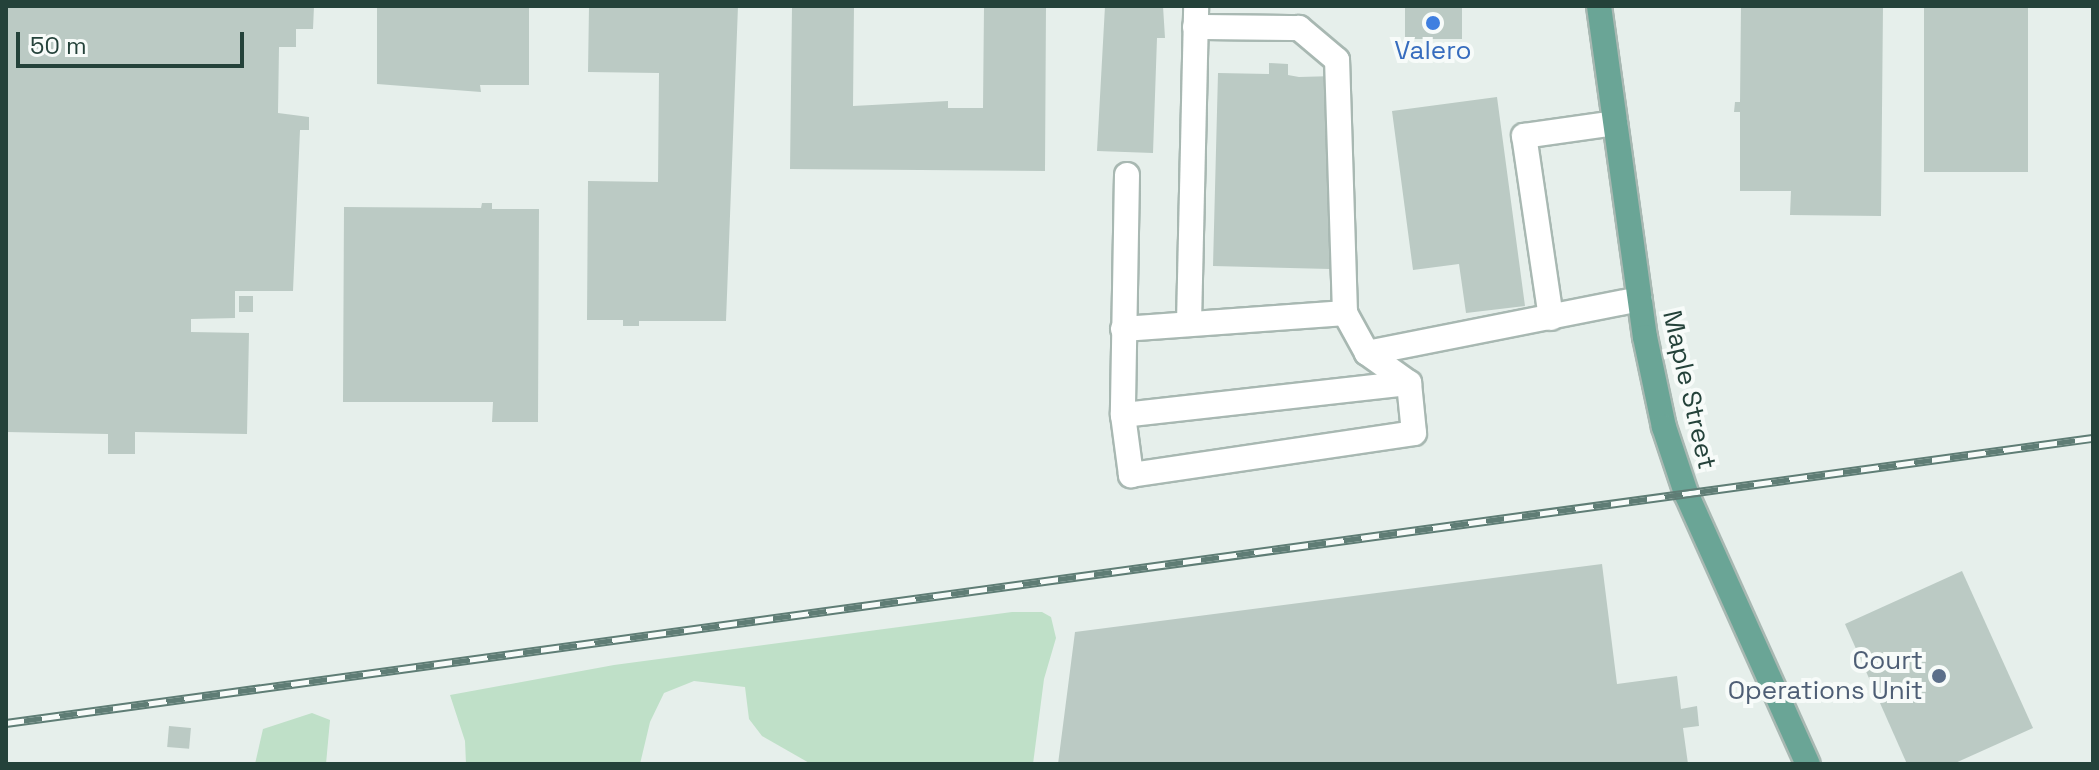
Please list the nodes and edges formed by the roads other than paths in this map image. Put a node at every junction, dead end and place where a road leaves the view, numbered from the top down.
1 (1599, 6) edge
2 (1196, 17) edge
3 (1300, 17) edge
4 (1615, 123) junction
5 (1127, 175) dead end
6 (1640, 299) junction
7 (1345, 313) junction
8 (1551, 318) junction
9 (1189, 323) junction
10 (1123, 329) junction
11 (1367, 353) junction
12 (1409, 383) junction
13 (1123, 415) junction
14 (1808, 764) edge

1 - 4 main road, Maple Street
2 - 3 lane
2 - 9 lane
3 - 7 lane
4 - 6 main road, Maple Street
4 - 8 lane
5 - 10 lane
6 - 8 lane
6 - 14 main road, Maple Street
7 - 9 lane
7 - 11 lane
8 - 11 lane
9 - 10 lane
10 - 13 lane
11 - 12 lane
12 - 13 lane
12 - 13 lane

